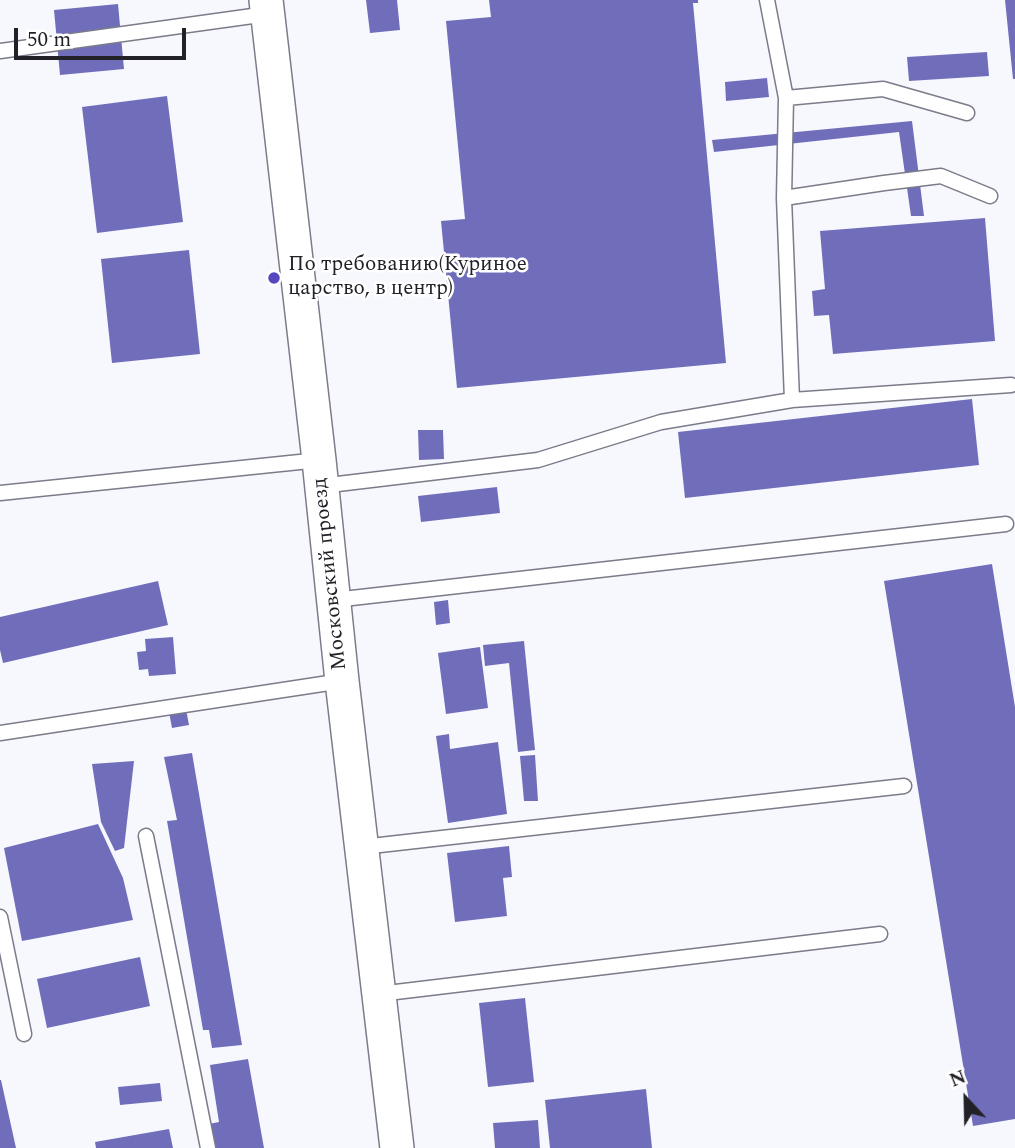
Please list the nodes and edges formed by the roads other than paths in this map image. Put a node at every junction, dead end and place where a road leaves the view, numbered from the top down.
1 (767, 0) edge
2 (267, 7) edge
3 (0, 51) edge
4 (786, 98) junction
5 (967, 113) dead end
6 (990, 196) dead end
7 (784, 198) junction
8 (1011, 385) dead end
9 (792, 400) junction
10 (320, 473) junction
11 (0, 493) edge
12 (1006, 524) dead end
13 (334, 600) junction
14 (342, 681) junction
15 (0, 733) edge
16 (904, 786) dead end
17 (146, 836) dead end
18 (362, 847) junction
19 (0, 917) edge
20 (880, 934) dead end
21 (379, 994) junction
22 (24, 1034) dead end
23 (208, 1148) edge
24 (397, 1148) edge

1 - 4 lane
2 - 3 lane
2 - 10 street, Московский проезд
4 - 5 lane
4 - 7 lane
6 - 7 lane
7 - 9 lane
8 - 9 lane
9 - 10 lane
10 - 11 lane
10 - 13 street, Московский проезд
12 - 13 lane
13 - 14 street, Московский проезд
14 - 15 lane
14 - 18 street, Московский проезд
16 - 18 lane
17 - 23 lane
18 - 21 street, Московский проезд
19 - 22 lane
20 - 21 lane
21 - 24 street, Московский проезд

